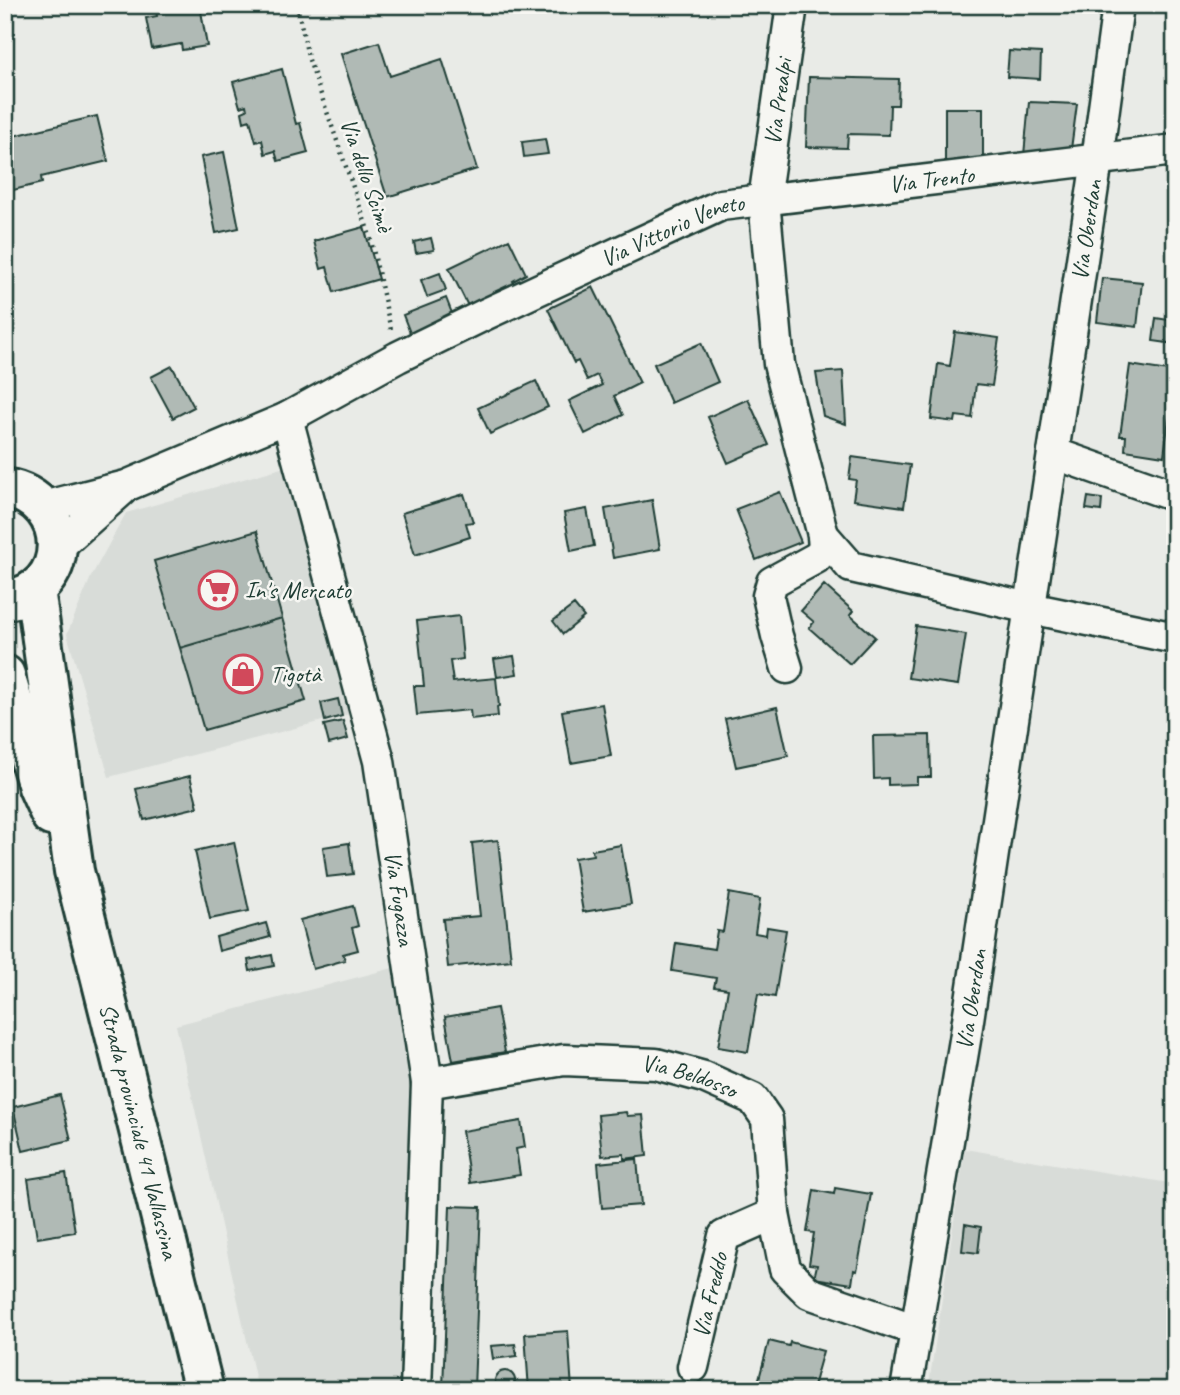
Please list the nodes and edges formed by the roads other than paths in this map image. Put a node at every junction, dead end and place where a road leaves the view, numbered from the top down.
1 (792, 5) edge
2 (1118, 5) edge
3 (1175, 150) edge
4 (1097, 160) junction
5 (764, 200) junction
6 (287, 418) junction
7 (1053, 453) junction
8 (126, 486) junction
9 (18, 489) edge
10 (1175, 496) edge
11 (823, 535) junction
12 (57, 548) junction
13 (20, 594) edge
14 (1030, 608) junction
15 (1175, 638) edge
16 (788, 668) dead end
17 (5, 675) edge
18 (74, 871) junction
19 (426, 1083) junction
20 (774, 1214) junction
21 (916, 1330) junction
22 (693, 1367) dead end
23 (418, 1389) edge
24 (204, 1390) edge
25 (906, 1390) edge

1 - 5 street, Via Prealpi
2 - 4 street, Via Oberdan
3 - 4 street, Via Trento
4 - 5 street, Via Trento
4 - 7 street, Via Oberdan
5 - 6 street, Via Vittorio Veneto
5 - 11 street, Via Vittorio Veneto
6 - 8 street, Via Vittorio Veneto
6 - 19 street, Via Fugazza
7 - 10 street
7 - 14 street, Via Oberdan
8 - 9 street, Via Vittorio Veneto
8 - 12 street, Via Vittorio Veneto
9 - 12 main road
11 - 14 street
11 - 16 street
12 - 13 main road, Strada provinciale 41 Vallassina
13 - 18 main road, Strada provinciale 41 Vallassina
14 - 15 street
14 - 21 street, Via Oberdan
17 - 18 main road, Strada provinciale 41 Vallassina
18 - 24 main road, Strada provinciale 41 Vallassina
19 - 20 street, Via Beldosso
19 - 23 street, Via Fugazza
20 - 21 street, Via Beldosso
20 - 22 street, Via Freddo
21 - 25 street, Via Oberdan

